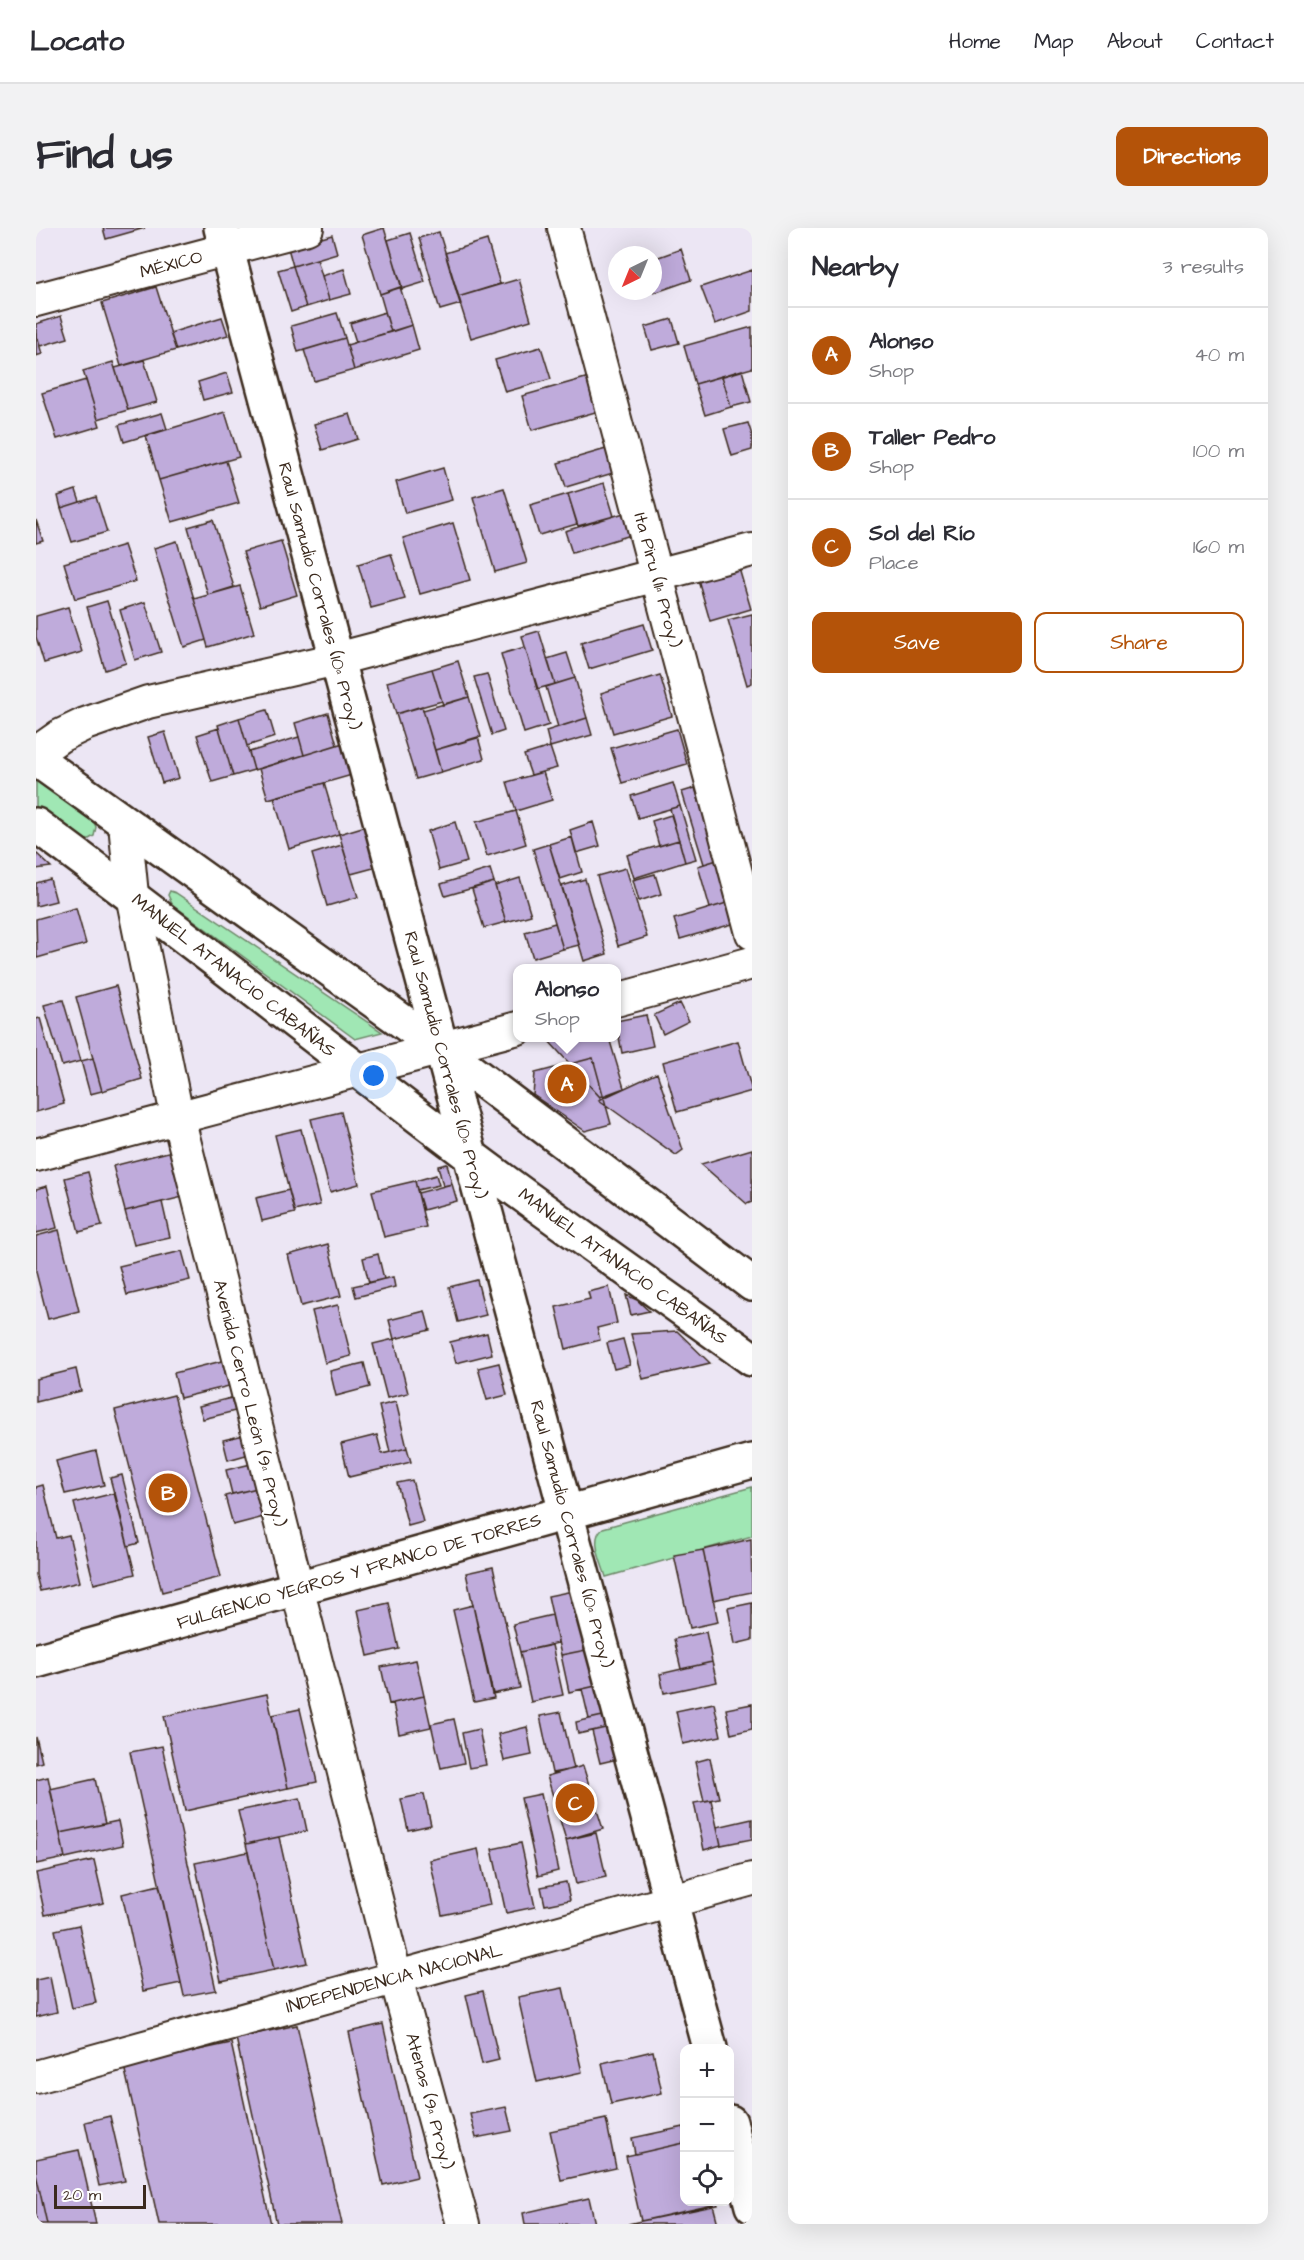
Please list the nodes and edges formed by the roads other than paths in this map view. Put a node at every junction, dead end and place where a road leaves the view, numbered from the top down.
1 (307, 228) edge
2 (564, 228) edge
3 (224, 239) edge
4 (36, 300) edge
5 (752, 550) edge
6 (656, 575) junction
7 (337, 659) junction
8 (36, 753) edge
9 (36, 759) edge
10 (125, 824) junction
11 (36, 825) edge
12 (132, 895) junction
13 (752, 933) edge
14 (752, 963) edge
15 (621, 999) edge
16 (513, 1029) edge
17 (441, 1049) junction
18 (358, 1071) junction
19 (178, 1116) junction
20 (36, 1155) edge
21 (470, 1156) junction
22 (752, 1284) edge
23 (752, 1359) edge
24 (752, 1461) edge
25 (566, 1513) junction
26 (297, 1588) junction
27 (36, 1661) edge
28 (752, 1879) edge
29 (670, 1902) junction
30 (396, 1978) junction
31 (709, 2044) edge
32 (36, 2077) edge
33 (734, 2140) edge
34 (752, 2206) edge
35 (463, 2224) edge

1 - 3 street, MÉXICO
2 - 6 street, Ita Piru (11ª Proy.)
3 - 4 street, MÉXICO
3 - 7 street, Raul Samudio Corrales (10ª Proy.)
5 - 6 street
6 - 7 street
6 - 13 street, Ita Piru (11ª Proy.)
7 - 8 street
7 - 17 street, Raul Samudio Corrales (10ª Proy.)
9 - 10 street
10 - 12 street, Avenida Cerro León (9ª Proy.)
10 - 17 street
11 - 12 street, MANUEL ATANACIO CABAÑAS
12 - 18 street, MANUEL ATANACIO CABAÑAS
12 - 19 street, Avenida Cerro León (9ª Proy.)
14 - 15 street
16 - 17 street
17 - 18 street
17 - 21 street, Raul Samudio Corrales (10ª Proy.)
17 - 22 street
18 - 19 street
18 - 21 street, MANUEL ATANACIO CABAÑAS
19 - 20 street
19 - 26 street, Avenida Cerro León (9ª Proy.)
21 - 23 street, MANUEL ATANACIO CABAÑAS
21 - 25 street, Raul Samudio Corrales (10ª Proy.)
24 - 25 street, FULGENCIO YEGROS Y FRANCO DE TORRES
25 - 26 street, FULGENCIO YEGROS Y FRANCO DE TORRES
25 - 29 street, Raul Samudio Corrales (10ª Proy.)
26 - 27 street, FULGENCIO YEGROS Y FRANCO DE TORRES
26 - 30 street, Avenida Cerro León (9ª Proy.)
28 - 29 street, INDEPENDENCIA NACIONAL
29 - 30 street, INDEPENDENCIA NACIONAL
29 - 31 street, Raul Samudio Corrales (10ª Proy.)
30 - 32 street, INDEPENDENCIA NACIONAL
30 - 35 street, Atenas (9ª Proy.)
33 - 34 street

